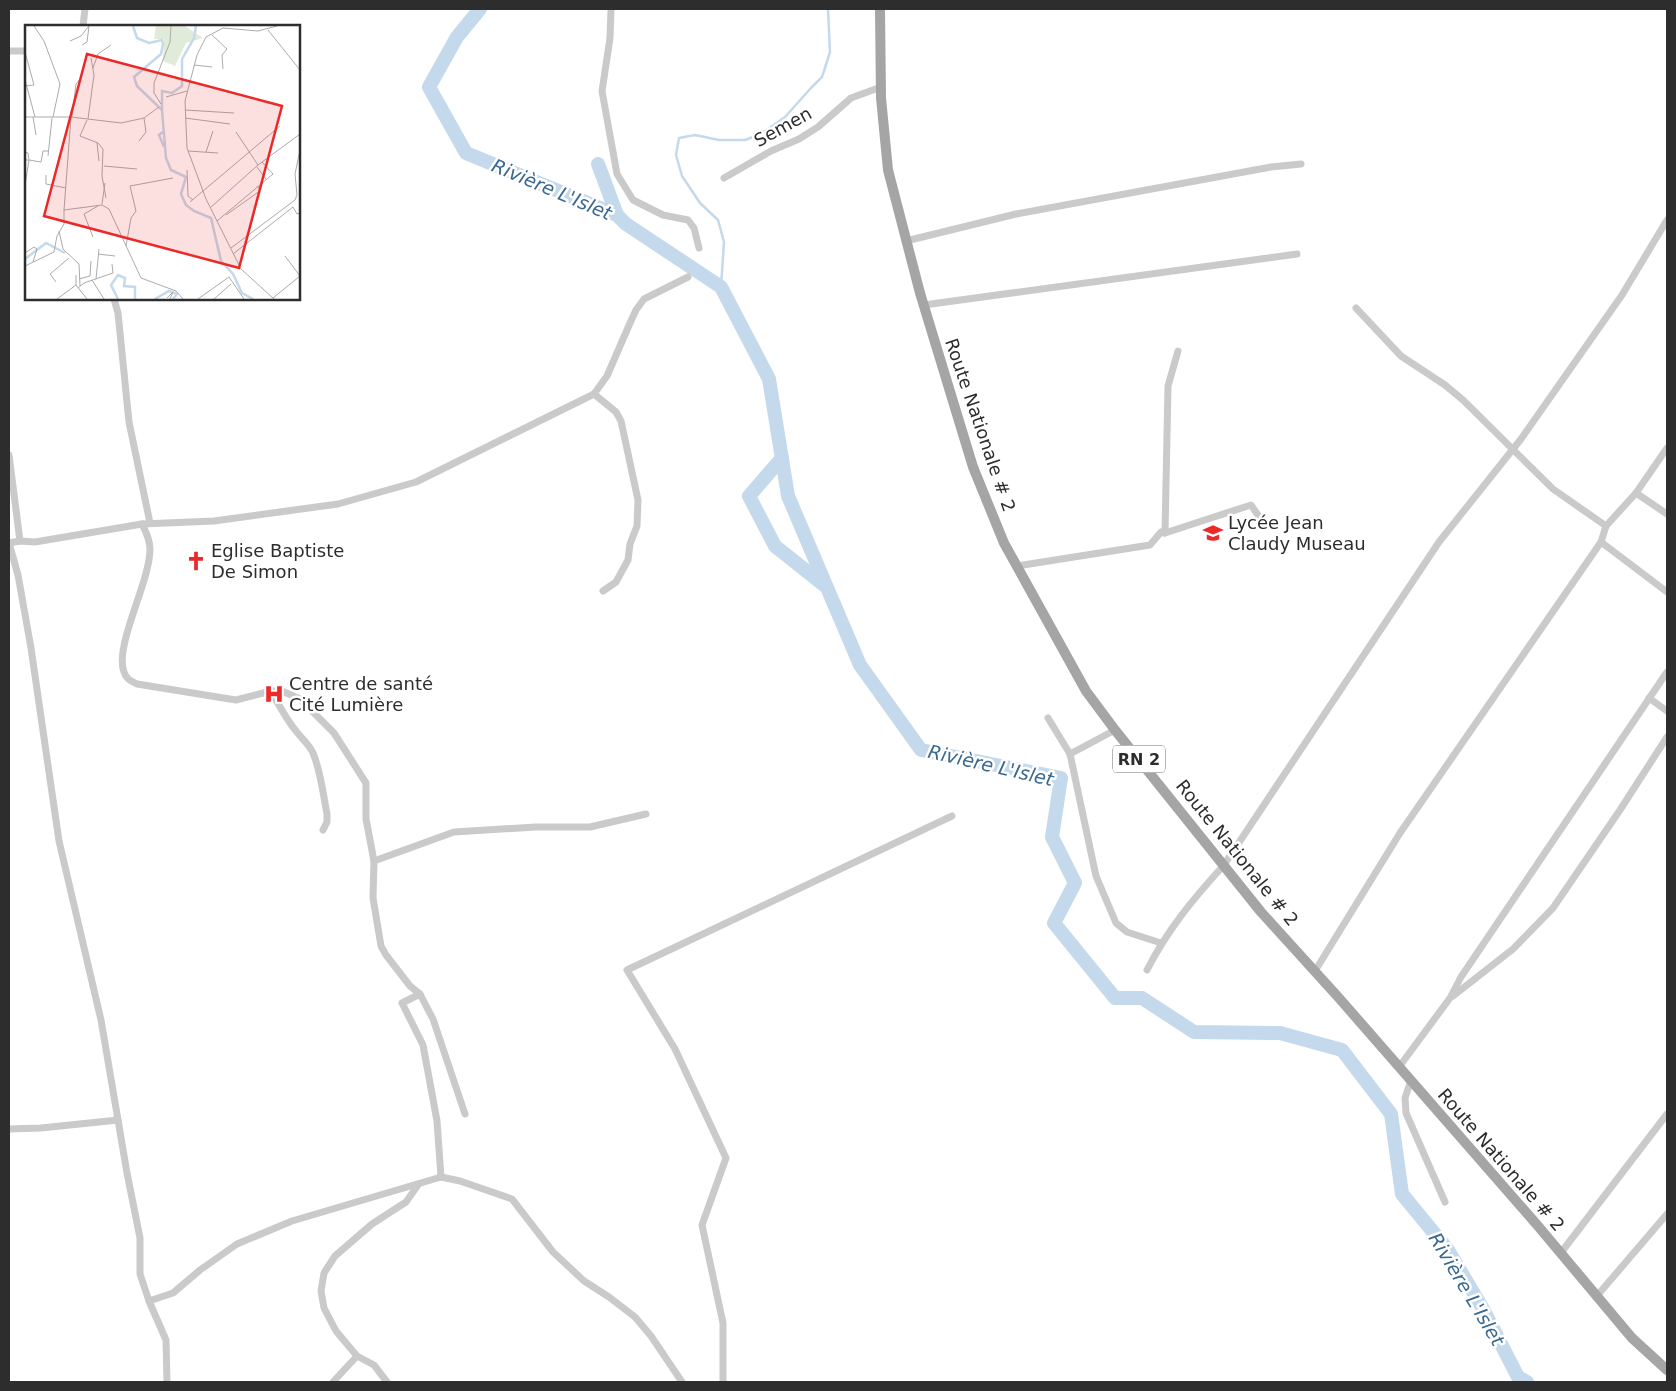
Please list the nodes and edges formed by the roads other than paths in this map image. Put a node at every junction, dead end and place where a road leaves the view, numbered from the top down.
1 (85, 9) edge
2 (611, 9) edge
3 (880, 9) edge
4 (83, 25) edge
5 (9, 50) edge
6 (25, 50) edge
7 (881, 87) junction
8 (1301, 164) dead end
9 (724, 178) dead end
10 (1667, 220) edge
11 (906, 241) junction
12 (699, 248) dead end
13 (1297, 254) dead end
14 (688, 277) dead end
15 (114, 300) edge
16 (924, 306) junction
17 (1356, 308) dead end
18 (1178, 351) dead end
19 (594, 394) junction
20 (1667, 448) edge
21 (1512, 449) junction
22 (9, 455) edge
23 (1636, 493) junction
24 (1667, 514) edge
25 (1260, 518) dead end
26 (150, 523) junction
27 (142, 524) junction
28 (1606, 526) junction
29 (1165, 533) junction
30 (20, 541) junction
31 (1600, 542) junction
32 (9, 543) edge
33 (1017, 566) junction
34 (603, 591) dead end
35 (1667, 592) edge
36 (1667, 672) edge
37 (271, 691) junction
38 (1649, 698) junction
39 (1667, 711) edge
40 (1048, 718) dead end
41 (1115, 730) junction
42 (1667, 737) edge
43 (1070, 754) junction
44 (646, 814) dead end
45 (952, 816) dead end
46 (323, 830) dead end
47 (374, 861) junction
48 (1224, 865) junction
49 (1161, 943) junction
50 (1147, 970) dead end
51 (1315, 971) junction
52 (420, 994) junction
53 (1450, 998) junction
54 (1400, 1067) junction
55 (1411, 1080) junction
56 (465, 1114) dead end
57 (1667, 1114) edge
58 (118, 1120) junction
59 (9, 1129) edge
60 (441, 1177) junction
61 (418, 1185) junction
62 (1445, 1202) dead end
63 (1667, 1214) edge
64 (1560, 1254) junction
65 (1596, 1297) junction
66 (149, 1301) junction
67 (357, 1356) junction
68 (1667, 1370) edge
69 (167, 1382) edge
70 (333, 1382) edge
71 (387, 1382) edge
72 (682, 1382) edge
73 (723, 1382) edge

1 - 4 street
2 - 12 street
3 - 7 main road, Route Nationale # 2 / RN 2
5 - 6 street
7 - 9 street, Semen
7 - 11 main road, Route Nationale # 2 / RN 2
8 - 11 street
10 - 21 street
11 - 16 main road, Route Nationale # 2 / RN 2
13 - 16 street
14 - 19 street
15 - 26 street
16 - 33 main road, Route Nationale # 2 / RN 2
17 - 21 street
18 - 29 street
19 - 26 street
19 - 34 street
20 - 23 street
21 - 28 street
21 - 48 street
22 - 30 street
23 - 24 street
23 - 28 street
25 - 29 street
26 - 27 street
27 - 30 street
27 - 37 street
28 - 31 street
29 - 33 street
30 - 32 street
31 - 35 street
31 - 51 street
32 - 58 street
33 - 41 main road, Route Nationale # 2 / RN 2
36 - 38 street
37 - 46 street
37 - 47 street
38 - 39 street
38 - 53 street
40 - 43 street
41 - 43 street
41 - 48 main road, Route Nationale # 2 / RN 2
42 - 53 street
43 - 49 street
44 - 47 street
45 - 73 street
47 - 52 street
48 - 49 street
48 - 51 main road, Route Nationale # 2 / RN 2
49 - 50 street
51 - 54 main road, Route Nationale # 2 / RN 2
52 - 56 street
52 - 60 street
53 - 54 street
54 - 55 main road, Route Nationale # 2 / RN 2
55 - 62 street
55 - 64 main road, Route Nationale # 2 / RN 2
57 - 64 street
58 - 59 street
58 - 66 street
60 - 61 street
60 - 72 street
61 - 66 street
61 - 67 street
63 - 65 street
64 - 65 main road, Route Nationale # 2 / RN 2
65 - 68 main road, Route Nationale # 2 / RN 2
66 - 69 street
67 - 70 street
67 - 71 street

